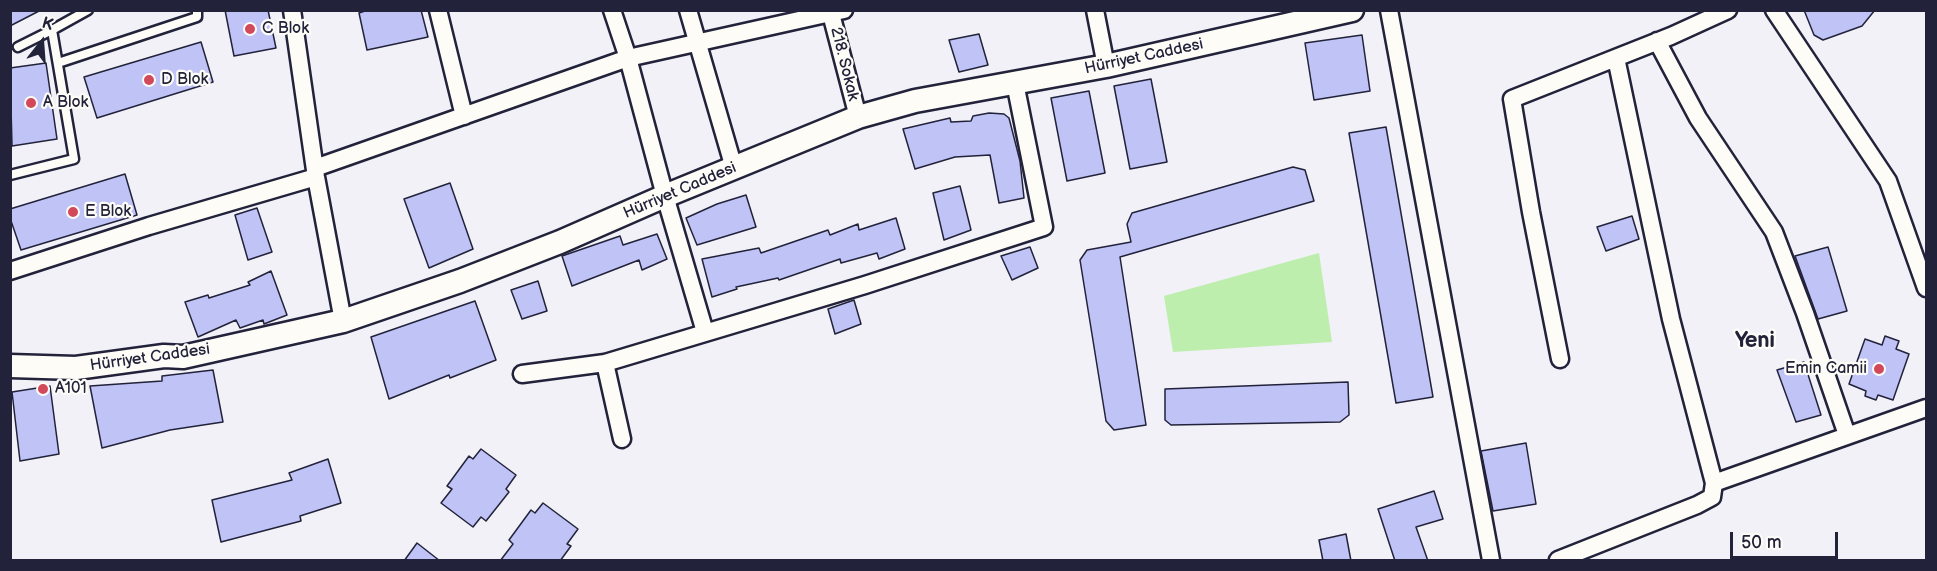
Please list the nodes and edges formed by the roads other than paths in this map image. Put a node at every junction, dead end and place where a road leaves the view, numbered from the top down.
1 (88, 10) edge
2 (196, 10) edge
3 (292, 10) edge
4 (438, 10) edge
5 (612, 10) edge
6 (688, 10) edge
7 (1095, 10) edge
8 (1352, 10) edge
9 (1389, 10) edge
10 (1728, 10) edge
11 (1774, 10) edge
12 (835, 11) edge
13 (52, 30) junction
14 (1657, 41) junction
15 (698, 42) junction
16 (18, 47) dead end
17 (628, 58) junction
18 (1616, 58) junction
19 (58, 63) junction
20 (1106, 66) junction
21 (1015, 83) junction
22 (464, 116) junction
23 (858, 117) junction
24 (734, 168) junction
25 (315, 173) junction
26 (10, 175) edge
27 (665, 196) junction
28 (10, 271) edge
29 (1926, 288) edge
30 (343, 321) junction
31 (705, 332) junction
32 (1560, 359) dead end
33 (605, 363) junction
34 (10, 366) edge
35 (522, 374) dead end
36 (1926, 408) edge
37 (1847, 435) junction
38 (622, 439) dead end
39 (1714, 483) junction
40 (1491, 561) edge
41 (1558, 561) edge

1 - 13 lane
2 - 19 lane
3 - 25 street
4 - 22 street
5 - 17 street
6 - 15 street
7 - 20 street
8 - 20 street, Hürriyet Caddesi
9 - 40 street
10 - 14 street
11 - 29 street
12 - 15 street
12 - 23 street, 218. Sokak
13 - 16 lane
13 - 19 lane
14 - 18 street
14 - 37 street
15 - 17 street
15 - 24 street
17 - 22 street
17 - 27 street
18 - 32 street
18 - 39 street
19 - 26 lane
20 - 21 street, Hürriyet Caddesi
21 - 23 street, Hürriyet Caddesi
21 - 31 street
22 - 25 street
23 - 24 street, Hürriyet Caddesi
24 - 27 street, Hürriyet Caddesi
25 - 28 street
25 - 30 street
27 - 30 street, Hürriyet Caddesi
27 - 31 street
30 - 34 street, Hürriyet Caddesi
31 - 33 street
33 - 35 street
33 - 38 street
36 - 37 street
37 - 39 street
39 - 41 street

